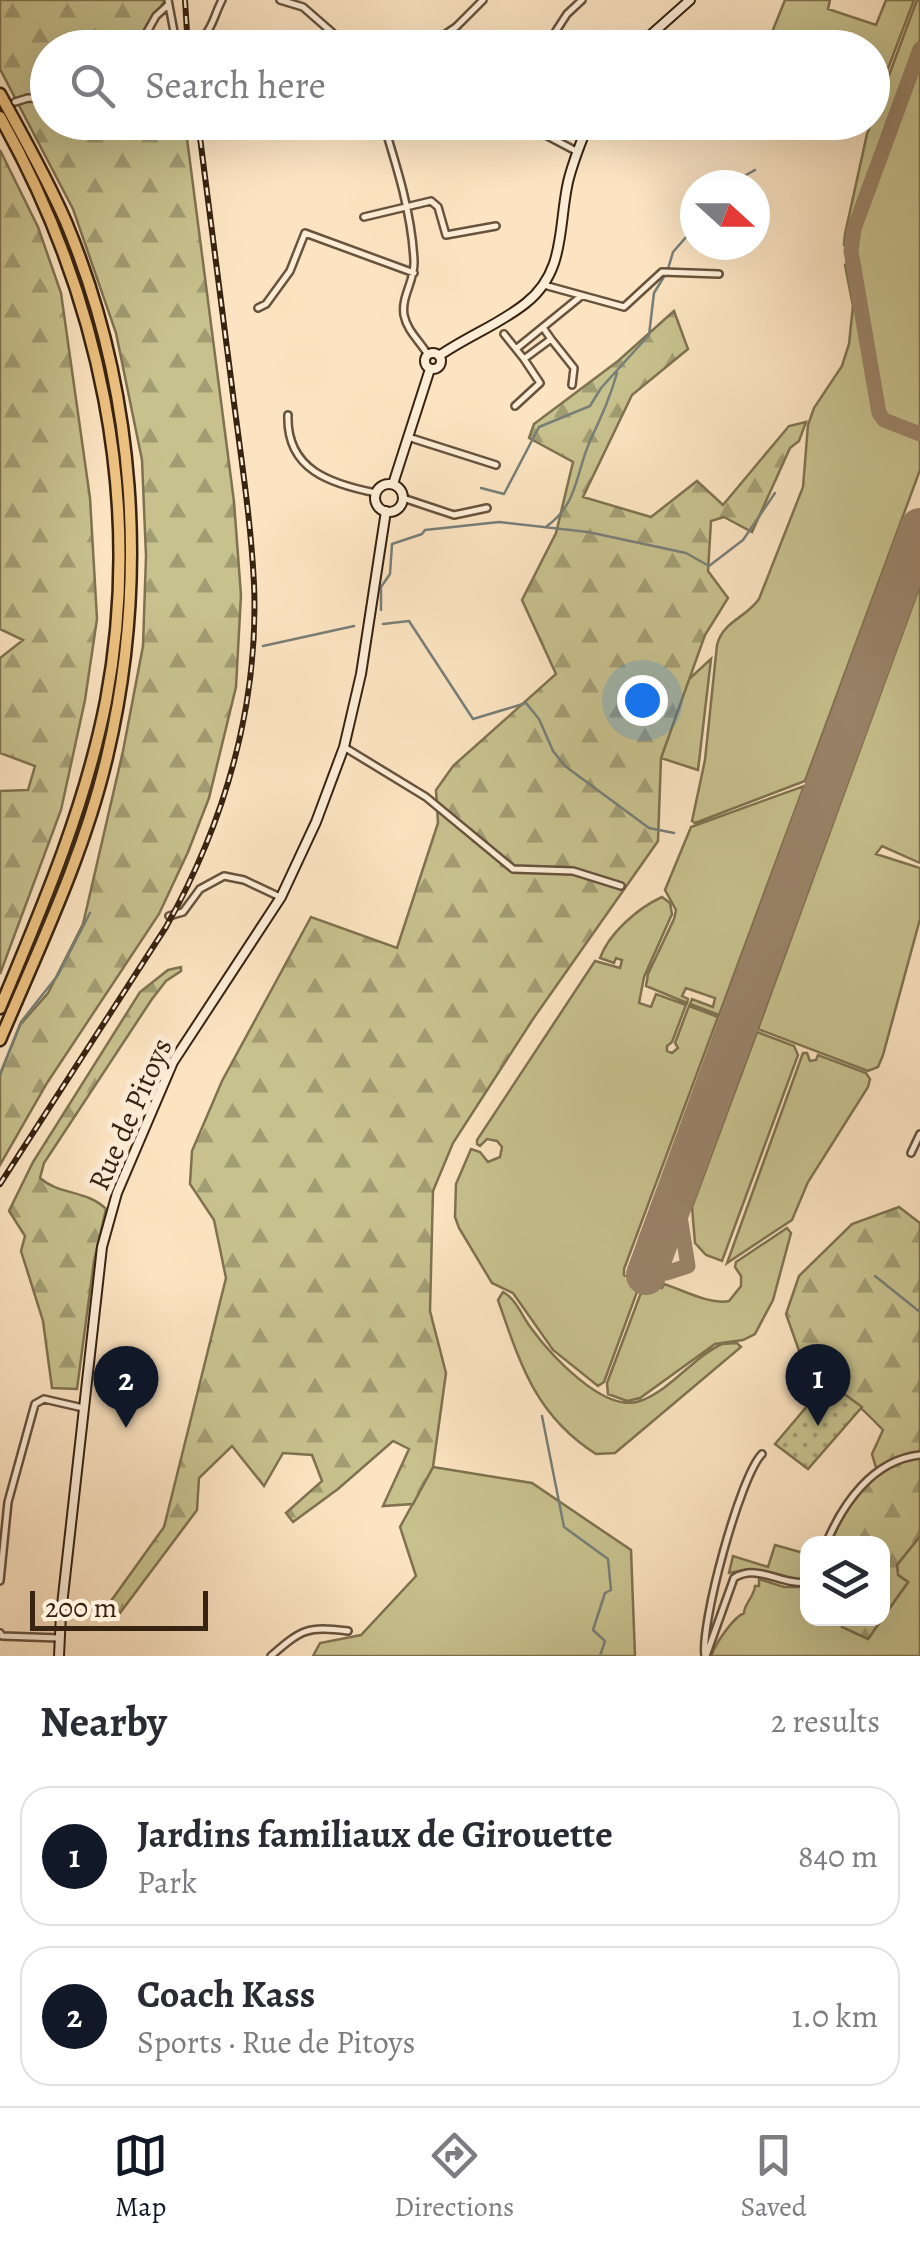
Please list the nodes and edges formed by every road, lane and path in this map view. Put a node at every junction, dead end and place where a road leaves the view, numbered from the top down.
1 (222, 0) edge
2 (280, 0) edge
3 (483, 0) edge
4 (582, 0) edge
5 (690, 0) edge
6 (168, 3) edge
7 (148, 30) edge
8 (173, 30) edge
9 (209, 30) edge
10 (330, 30) edge
11 (453, 30) edge
12 (556, 30) edge
13 (656, 30) edge
14 (0, 94) edge
15 (30, 98) edge
16 (15, 102) dead end
17 (0, 117) edge
18 (388, 140) edge
19 (556, 140) edge
20 (582, 140) edge
21 (577, 151) junction
22 (406, 207) junction
23 (364, 216) dead end
24 (496, 226) dead end
25 (414, 273) junction
26 (718, 274) dead end
27 (544, 285) junction
28 (580, 297) junction
29 (258, 308) dead end
30 (544, 329) junction
31 (504, 334) dead end
32 (551, 339) junction
33 (516, 349) junction
34 (428, 355) junction
35 (439, 356) junction
36 (524, 359) junction
37 (430, 369) junction
38 (572, 385) dead end
39 (516, 406) dead end
40 (288, 415) dead end
41 (408, 437) junction
42 (496, 465) dead end
43 (394, 484) junction
44 (376, 494) junction
45 (403, 498) junction
46 (487, 508) dead end
47 (386, 511) junction
48 (344, 747) junction
49 (621, 886) dead end
50 (281, 897) junction
51 (169, 916) dead end
52 (0, 1008) edge
53 (0, 1040) edge
54 (920, 1134) edge
55 (910, 1152) dead end
56 (84, 1408) junction
57 (762, 1454) dead end
58 (920, 1455) edge
59 (830, 1536) edge
60 (0, 1581) edge
61 (800, 1583) edge
62 (348, 1631) dead end
63 (1, 1637) edge
64 (59, 1638) junction
65 (59, 1656) edge
66 (272, 1656) edge
67 (706, 1656) edge

1 - 9 street
2 - 10 street
3 - 11 street
4 - 12 street
5 - 13 street
6 - 7 street
6 - 8 street
14 - 53 highway
15 - 16 street
17 - 52 highway
18 - 22 street
19 - 21 street
20 - 21 street
21 - 27 street
22 - 23 street
22 - 24 street
22 - 25 street
25 - 29 street
25 - 34 street
26 - 28 street
27 - 28 street
27 - 35 street
28 - 30 street
30 - 32 street
30 - 33 street
31 - 33 street
32 - 36 street
32 - 38 street
33 - 36 street
34 - 35 street
34 - 37 street
35 - 37 street
36 - 39 street
37 - 41 street
40 - 44 street
41 - 42 street
41 - 43 street
43 - 44 street
43 - 45 street
44 - 47 street
45 - 46 street
45 - 47 street
47 - 48 street, Rue de Pitoys
48 - 49 street
48 - 50 street, Rue de Pitoys
50 - 51 street
50 - 56 street, Rue de Pitoys
54 - 55 street
56 - 60 street
56 - 64 street, Rue de Pitoys
57 - 67 street
58 - 59 street
61 - 67 street
62 - 66 street
63 - 64 street
64 - 65 street, Rue de Pitoys

